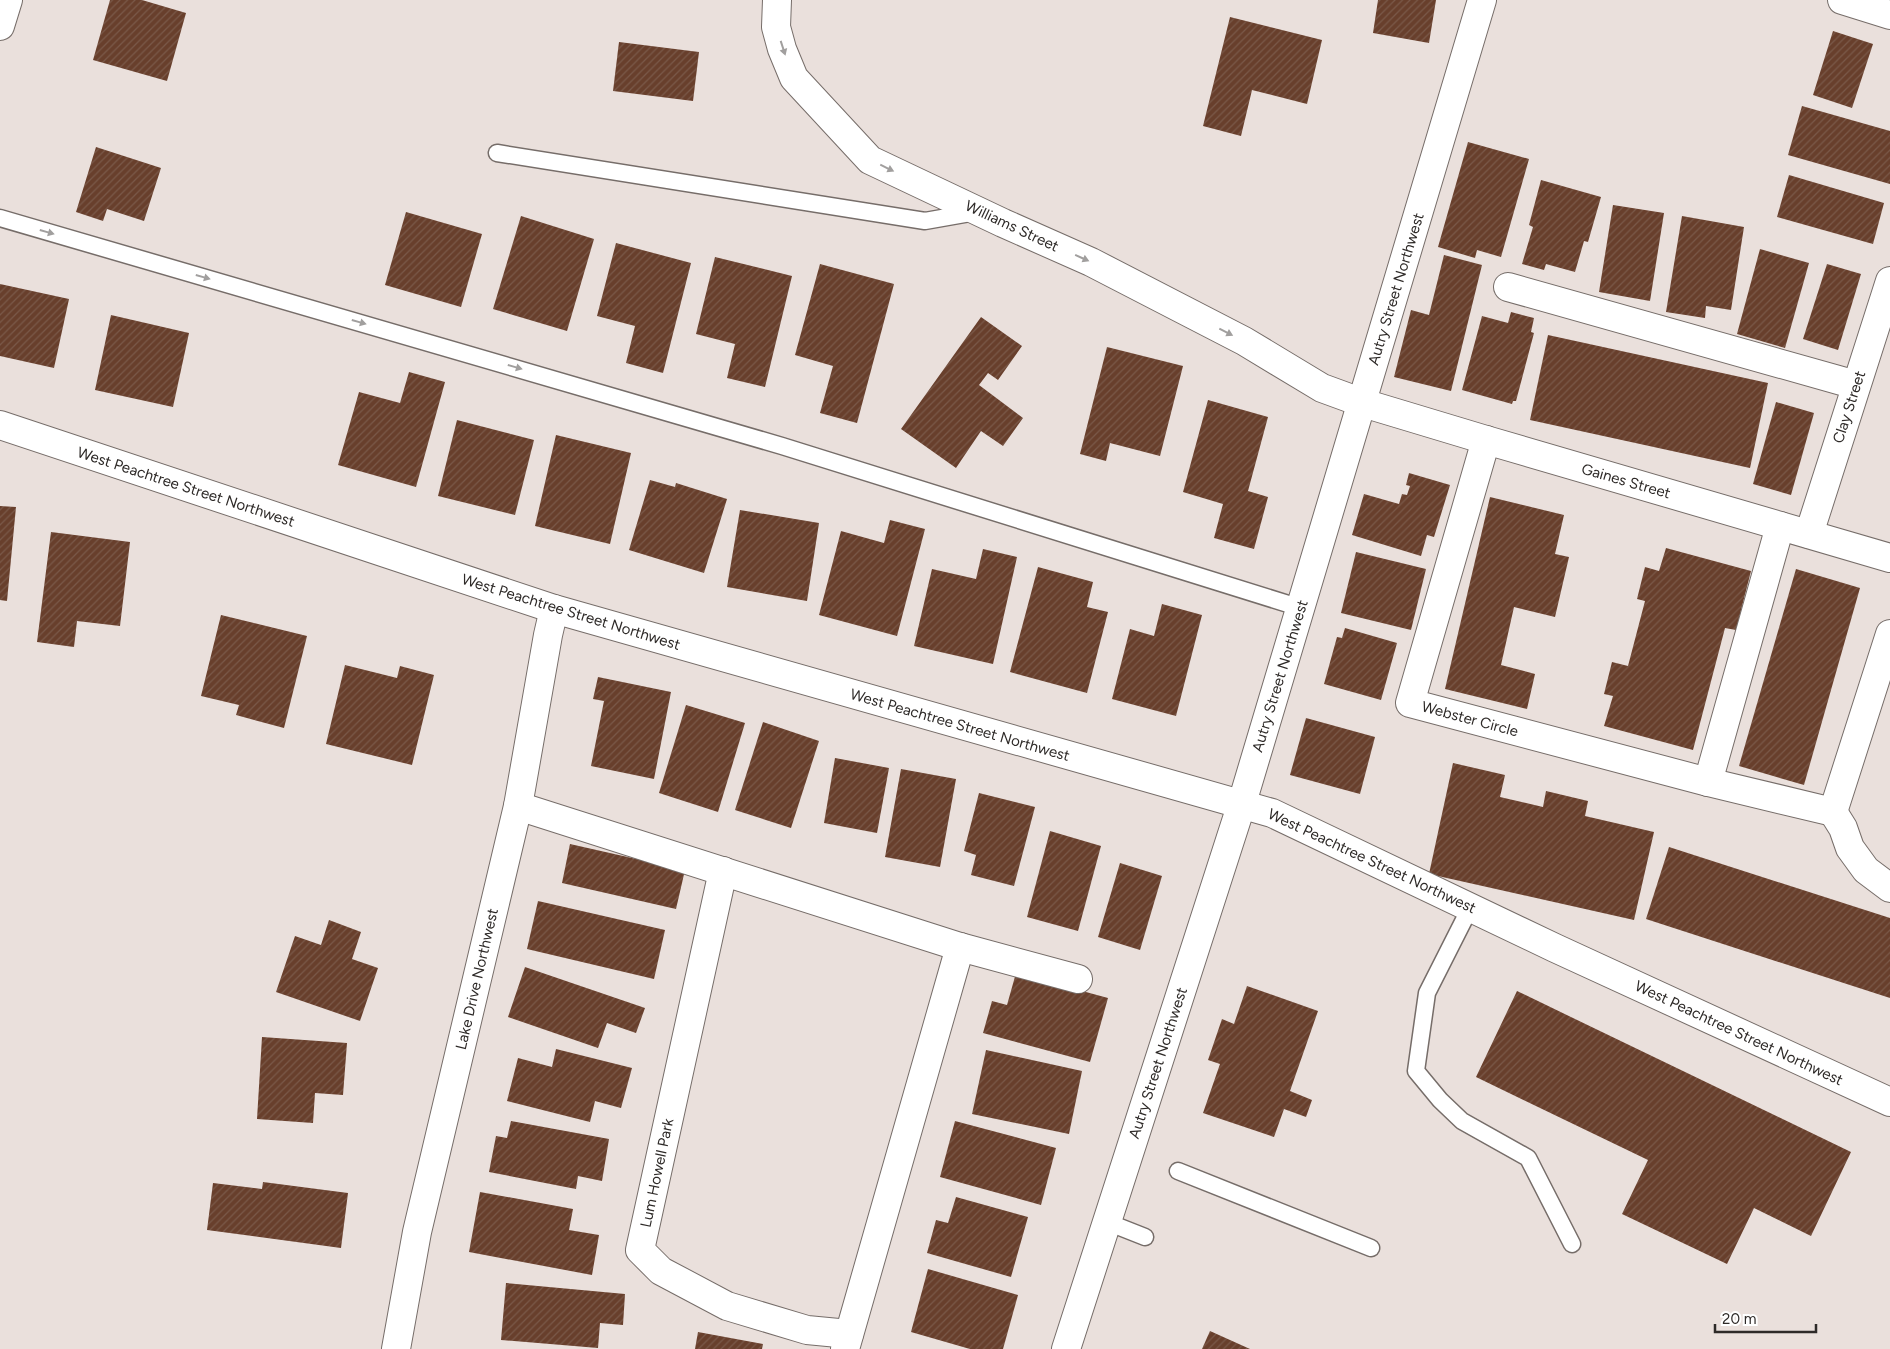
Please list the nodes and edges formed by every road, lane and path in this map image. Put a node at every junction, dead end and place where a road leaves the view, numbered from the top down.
1 (8, 0) edge
2 (777, 0) edge
3 (1482, 0) edge
4 (1842, 0) edge
5 (1890, 14) edge
6 (0, 26) edge
7 (497, 153) dead end
8 (979, 212) junction
9 (0, 218) edge
10 (1890, 281) edge
11 (1508, 287) dead end
12 (1856, 385) junction
13 (1363, 403) junction
14 (0, 425) edge
15 (1486, 440) junction
16 (1780, 526) junction
17 (1809, 534) junction
18 (1890, 558) edge
19 (1301, 608) junction
20 (554, 609) junction
21 (1890, 634) edge
22 (1708, 782) junction
23 (1242, 803) junction
24 (518, 806) junction
25 (1833, 812) junction
26 (723, 871) junction
27 (1890, 888) edge
28 (1470, 908) junction
29 (960, 947) junction
30 (1078, 979) dead end
31 (1890, 1102) edge
32 (1178, 1171) dead end
33 (1107, 1222) junction
34 (1145, 1237) dead end
35 (1572, 1244) dead end
36 (1371, 1248) dead end
37 (847, 1341) edge
38 (396, 1349) edge
39 (1066, 1349) edge

1 - 6 street
2 -> 8 street, Williams Street
3 - 13 street, Autry Street Northwest
4 - 5 street
7 - 8 lane
8 -> 13 street, Williams Street
9 -> 19 lane
10 - 12 street, Clay Street
11 - 12 street
12 - 17 street, Clay Street
13 - 15 street, Gaines Street
13 - 19 street, Autry Street Northwest
14 - 20 street, West Peachtree Street Northwest
15 - 16 street, Gaines Street
15 - 22 street, Webster Circle
16 - 17 street, Gaines Street
16 - 22 street
17 - 18 street, Gaines Street
19 - 23 street, Autry Street Northwest
20 - 23 street, West Peachtree Street Northwest
20 - 24 street, Lake Drive Northwest
21 - 25 street
22 - 25 street, Webster Circle
23 - 28 street, West Peachtree Street Northwest
23 - 33 street, Autry Street Northwest
24 - 26 street
24 - 38 street, Lake Drive Northwest
25 - 27 street
26 - 29 street
26 - 37 street, Lum Howell Park
28 - 31 street, West Peachtree Street Northwest
28 - 35 lane
29 - 30 street
29 - 37 street, Lum Howell Park
32 - 36 lane
33 - 34 lane
33 - 39 street, Autry Street Northwest

